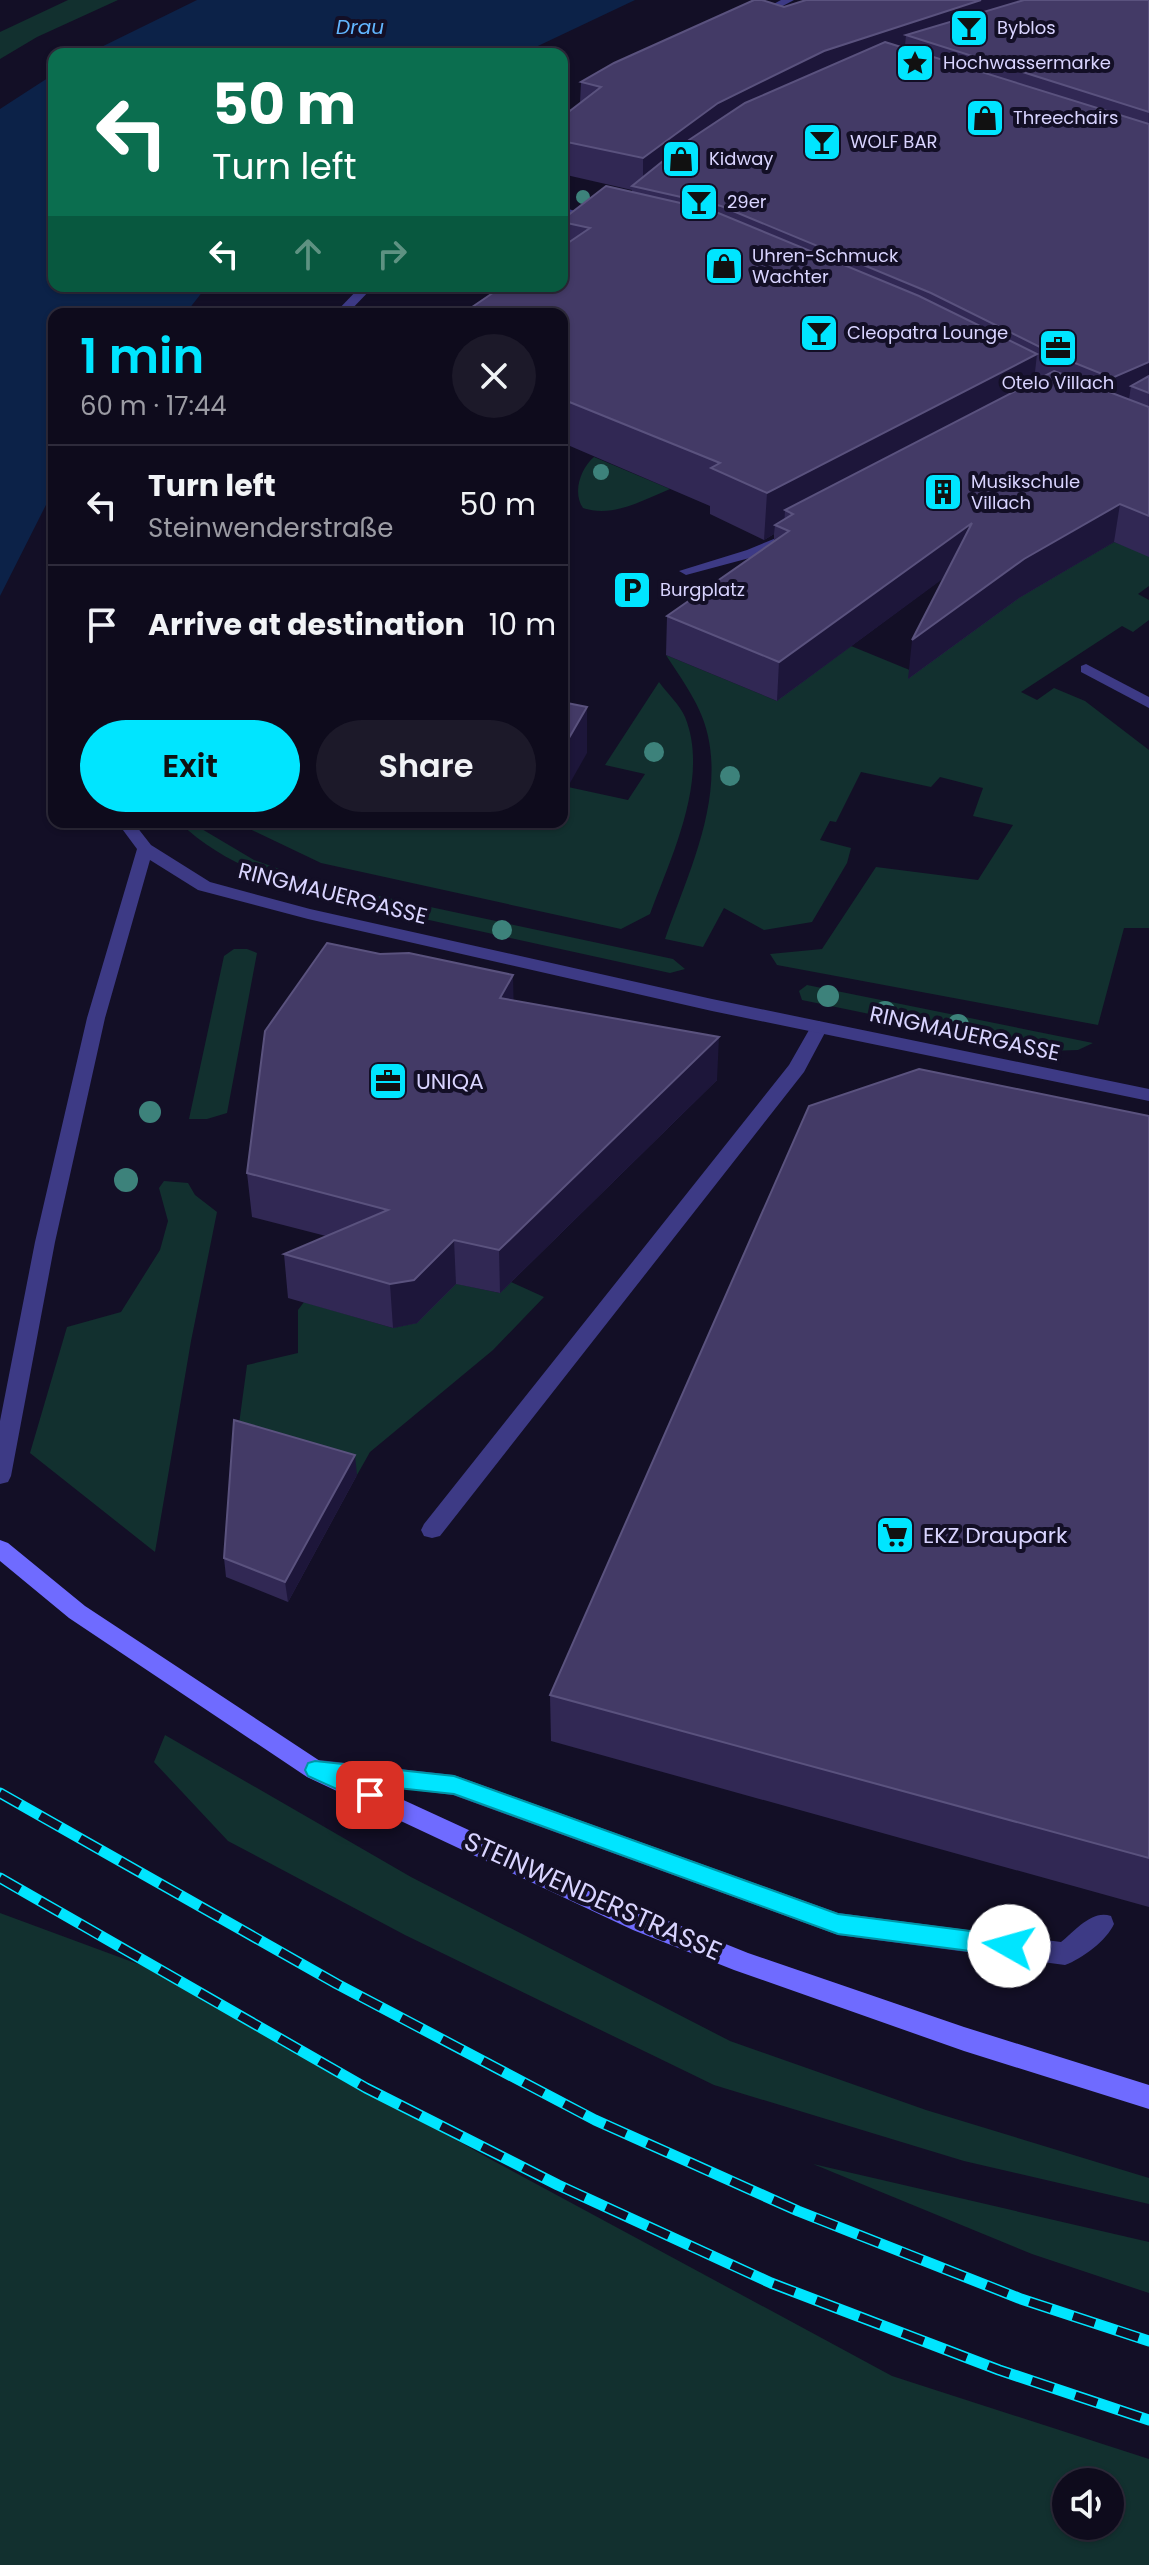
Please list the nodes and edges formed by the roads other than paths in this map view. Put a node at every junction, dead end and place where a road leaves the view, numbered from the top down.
1 (789, 0) edge
2 (750, 18) edge
3 (568, 214) edge
4 (615, 225) edge
5 (362, 292) edge
6 (346, 308) edge
7 (806, 528) edge
8 (686, 571) dead end
9 (1086, 669) dead end
10 (1149, 703) edge
11 (129, 828) edge
12 (145, 849) junction
13 (819, 1027) junction
14 (1149, 1095) edge
15 (0, 1476) edge
16 (432, 1530) dead end
17 (0, 1549) edge
18 (315, 1770) junction
19 (1102, 1924) dead end
20 (1149, 2097) edge

1 - 2 street
3 - 4 street
5 - 6 street
7 - 8 street
9 - 10 street
11 - 12 street
12 - 13 street, RINGMAUERGASSE
12 - 15 street
13 - 14 street, RINGMAUERGASSE
13 - 16 street
17 - 18 main road, STEINWENDERSTRASSE
18 - 19 street
18 - 20 main road, STEINWENDERSTRASSE

